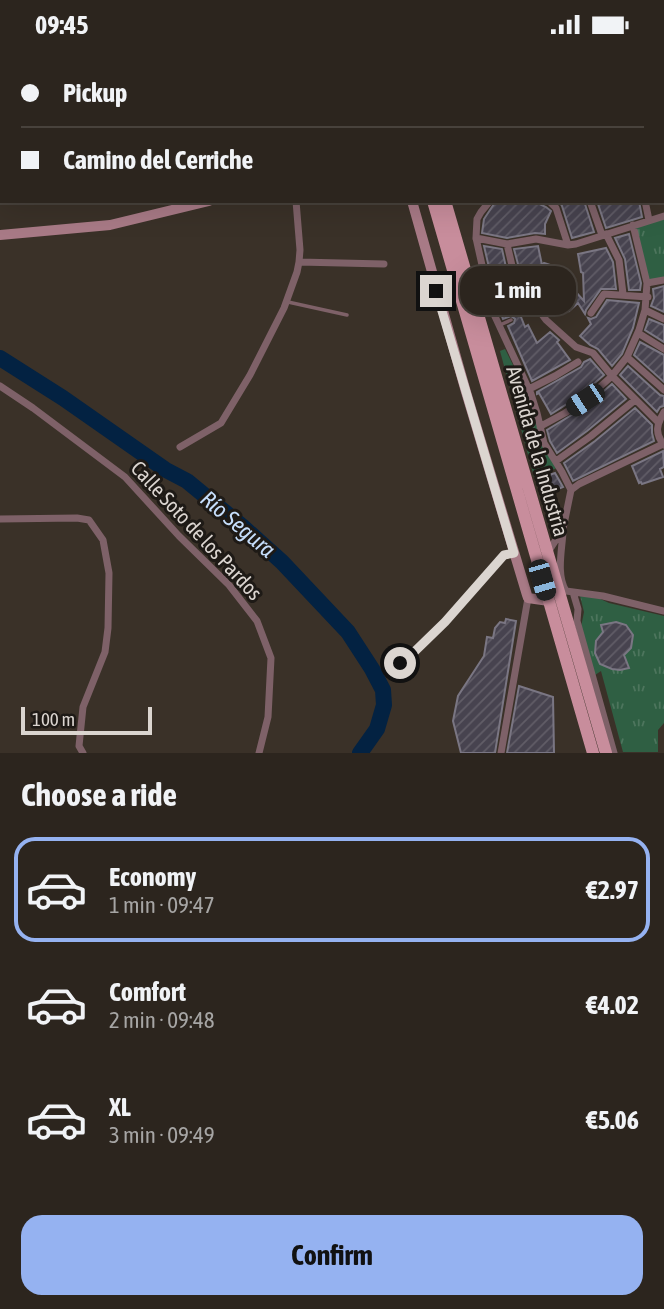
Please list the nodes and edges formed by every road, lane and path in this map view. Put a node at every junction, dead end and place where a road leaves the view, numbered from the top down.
1 (201, 203) edge
2 (296, 203) edge
3 (413, 203) edge
4 (434, 203) edge
5 (446, 203) edge
6 (488, 203) edge
7 (551, 203) edge
8 (591, 203) edge
9 (645, 203) edge
10 (664, 216) edge
11 (649, 221) junction
12 (633, 225) junction
13 (0, 235) edge
14 (604, 235) junction
15 (476, 238) junction
16 (507, 244) junction
17 (568, 245) junction
18 (299, 262) junction
19 (384, 264) dead end
20 (664, 279) edge
21 (648, 283) junction
22 (522, 287) junction
23 (623, 294) junction
24 (490, 296) junction
25 (648, 297) junction
26 (286, 302) junction
27 (645, 310) junction
28 (591, 313) dead end
29 (347, 316) dead end
30 (664, 319) edge
31 (511, 320) dead end
32 (500, 325) junction
33 (638, 333) junction
34 (664, 349) edge
35 (627, 357) junction
36 (578, 362) dead end
37 (612, 376) junction
38 (0, 386) edge
39 (529, 389) junction
40 (664, 390) edge
41 (635, 400) junction
42 (664, 412) edge
43 (658, 422) junction
44 (541, 426) junction
45 (664, 445) edge
46 (180, 447) dead end
47 (556, 461) junction
48 (571, 490) junction
49 (0, 519) edge
50 (563, 529) junction
51 (514, 553) junction
52 (548, 553) junction
53 (566, 592) junction
54 (528, 598) junction
55 (549, 601) junction
56 (664, 611) edge
57 (574, 626) junction
58 (400, 663) dead end
59 (83, 753) edge
60 (259, 753) edge
61 (500, 753) edge
62 (593, 753) edge
63 (606, 753) edge
64 (614, 753) edge

1 - 13 street
2 - 18 street
3 - 51 street
4 - 55 main road, Avenida de la Industria
5 - 52 main road, Avenida de la Industria
6 - 15 street
7 - 17 street
8 - 14 street
9 - 11 street
10 - 11 street
11 - 12 street
12 - 14 street
12 - 21 street
14 - 17 street
14 - 23 street
15 - 16 street
15 - 24 street
16 - 17 street
16 - 22 street
18 - 19 street
18 - 26 street
20 - 21 street
21 - 25 street
22 - 24 street
22 - 37 street
23 - 25 street
23 - 28 street
24 - 32 street
25 - 27 street
26 - 29 lane
26 - 46 street
27 - 30 street
27 - 33 street
31 - 32 lane
32 - 39 street
33 - 34 street
33 - 35 street
35 - 37 street
35 - 40 street
36 - 39 street
37 - 41 street
37 - 44 street
38 - 60 street, Calle Soto de los Pardos
39 - 44 street
41 - 43 street
41 - 47 street
42 - 43 street
43 - 45 street
44 - 47 street
45 - 48 street
47 - 48 street
48 - 50 street
49 - 59 street
50 - 52 street
50 - 53 street
51 - 54 street
51 - 58 street
52 - 53 main road, Avenida de la Industria
53 - 55 street
53 - 56 street
53 - 57 main road, Avenida de la Industria
54 - 55 street
54 - 61 street
55 - 62 main road, Avenida de la Industria
57 - 63 main road, Avenida de la Industria
57 - 64 street

